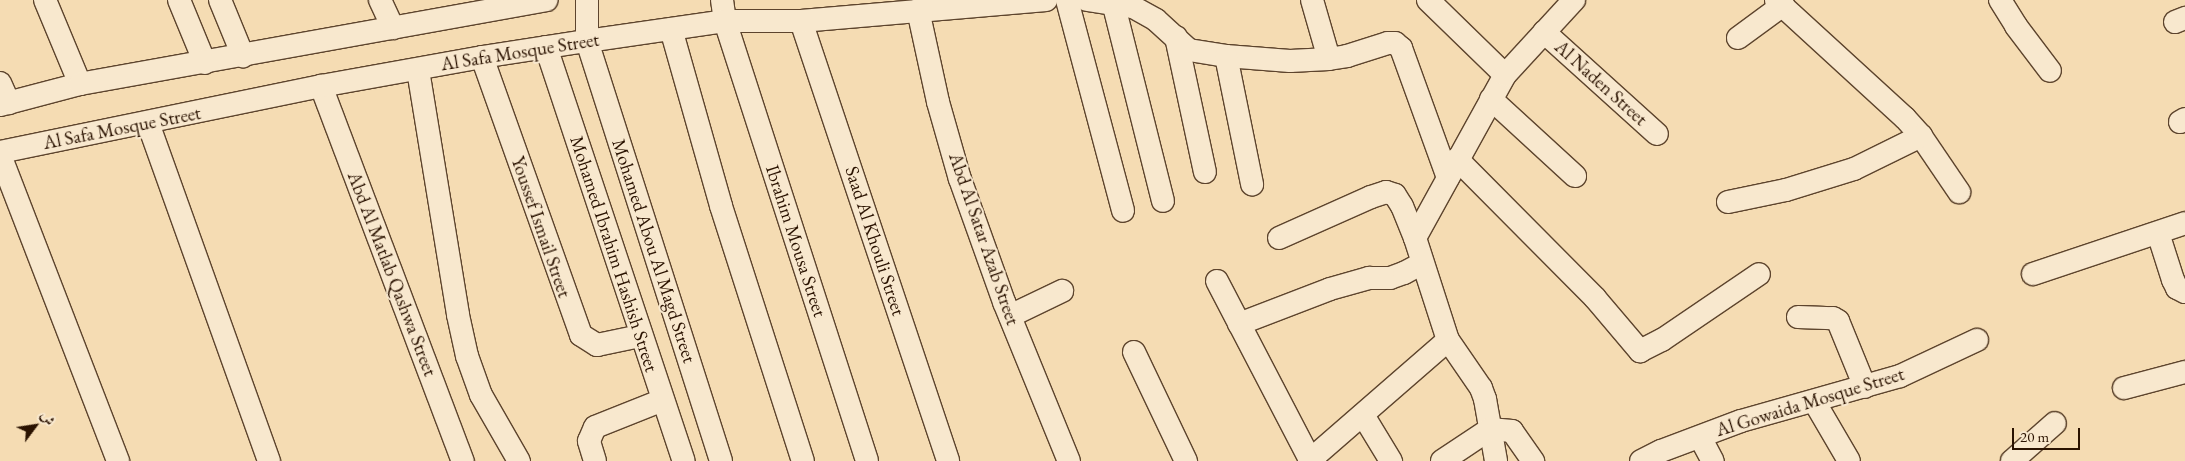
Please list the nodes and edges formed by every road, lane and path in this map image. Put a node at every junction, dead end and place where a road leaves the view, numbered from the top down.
1 (45, 0) edge
2 (179, 0) edge
3 (220, 0) edge
4 (380, 0) edge
5 (547, 0) edge
6 (587, 0) edge
7 (1046, 0) edge
8 (1067, 0) edge
9 (1087, 0) edge
10 (1312, 0) edge
11 (1428, 0) edge
12 (1574, 0) edge
13 (2000, 0) edge
14 (1113, 2) junction
15 (1780, 3) edge
16 (918, 10) junction
17 (723, 11) edge
18 (801, 21) junction
19 (393, 28) junction
20 (670, 29) junction
21 (1544, 32) junction
22 (1176, 37) junction
23 (1738, 38) dead end
24 (587, 41) junction
25 (546, 47) junction
26 (243, 56) junction
27 (1226, 56) junction
28 (482, 57) junction
29 (1329, 59) junction
30 (205, 63) junction
31 (418, 70) junction
32 (2050, 71) dead end
33 (1506, 75) junction
34 (0, 83) edge
35 (80, 84) junction
36 (321, 86) junction
37 (1491, 99) junction
38 (4, 104) edge
39 (148, 123) junction
40 (1657, 134) dead end
41 (1921, 136) junction
42 (0, 153) edge
43 (1452, 169) junction
44 (1205, 172) dead end
45 (1576, 176) dead end
46 (1252, 184) dead end
47 (1959, 192) dead end
48 (1163, 201) dead end
49 (1728, 202) dead end
50 (1123, 211) dead end
51 (2185, 223) edge
52 (2158, 232) junction
53 (1279, 238) dead end
54 (1415, 238) junction
55 (1423, 263) junction
56 (1759, 274) dead end
57 (2033, 274) dead end
58 (1216, 281) dead end
59 (1062, 291) dead end
60 (2185, 292) edge
61 (1010, 316) junction
62 (1798, 317) dead end
63 (1239, 324) junction
64 (640, 336) junction
65 (1448, 340) junction
66 (1977, 340) dead end
67 (1134, 352) dead end
68 (2185, 372) edge
69 (1865, 387) junction
70 (2124, 388) dead end
71 (663, 400) junction
72 (1814, 401) junction
73 (1363, 415) junction
74 (2056, 423) dead end
75 (1490, 429) junction
76 (1700, 437) junction
77 (118, 461) edge
78 (269, 461) edge
79 (463, 461) edge
80 (519, 461) edge
81 (595, 461) edge
82 (684, 461) edge
83 (721, 461) edge
84 (802, 461) edge
85 (867, 461) edge
86 (948, 461) edge
87 (1069, 461) edge
88 (1186, 461) edge
89 (1309, 461) edge
90 (1391, 461) edge
91 (1442, 461) edge
92 (1496, 461) edge
93 (1533, 461) edge
94 (1641, 461) edge
95 (1713, 461) edge
96 (1849, 461) edge
97 (2012, 461) edge

1 - 35 street
2 - 30 street
3 - 26 street
4 - 19 street
5 - 19 street
6 - 24 street, Mohamed Abou Al Magd Street
7 - 16 street, Al Safa Mosque Street
8 - 50 street
9 - 14 street
10 - 29 street
11 - 33 street
12 - 21 street
13 - 32 street
14 - 22 street
14 - 48 street
15 - 23 street
15 - 41 street
16 - 18 street, Al Safa Mosque Street
16 - 61 street, Abd Al Satar Azab Street
17 - 18 street, Al Safa Mosque Street
17 - 20 street, Al Safa Mosque Street
17 - 85 street, Ibrahim Mousa Street
18 - 86 street, Saad Al Khouli Street
19 - 26 street
20 - 24 street, Al Safa Mosque Street
20 - 84 street
21 - 33 street
21 - 40 street, Al Naden Street
22 - 27 street
22 - 44 street
24 - 25 street, Al Safa Mosque Street
24 - 83 street, Mohamed Abou Al Magd Street
25 - 28 street, Al Safa Mosque Street
25 - 64 street, Mohamed Ibrahim Hashish Street
26 - 30 street
27 - 29 street
27 - 46 street
28 - 31 street, Al Safa Mosque Street
28 - 64 street, Youssef Ismail Street
29 - 43 street
30 - 35 street
31 - 36 street, Al Safa Mosque Street
31 - 80 street
33 - 37 street
34 - 38 street
35 - 38 street
36 - 39 street, Al Safa Mosque Street
36 - 79 street, Abd Al Matlab Qashwa Street
37 - 43 street
37 - 45 street
39 - 42 street, Al Safa Mosque Street
39 - 78 street
41 - 47 street
41 - 49 street
42 - 77 street
43 - 54 street
43 - 56 street
51 - 52 street
52 - 57 street
52 - 60 street
53 - 54 street
54 - 55 street
55 - 63 street
55 - 65 street
58 - 63 street
59 - 61 street
61 - 87 street, Abd Al Satar Azab Street
62 - 69 street
63 - 89 street
64 - 71 street, Mohamed Ibrahim Hashish Street
65 - 73 street
65 - 75 street
66 - 69 street, Al Gowaida Mosque Street
67 - 88 street
68 - 70 street
69 - 72 street, Al Gowaida Mosque Street
71 - 81 street
71 - 82 street, Mohamed Ibrahim Hashish Street
72 - 76 street, Al Gowaida Mosque Street
72 - 96 street
73 - 89 street
73 - 90 street
74 - 97 street
75 - 91 street
75 - 92 street
75 - 93 street
76 - 94 street, Al Gowaida Mosque Street
76 - 95 street

